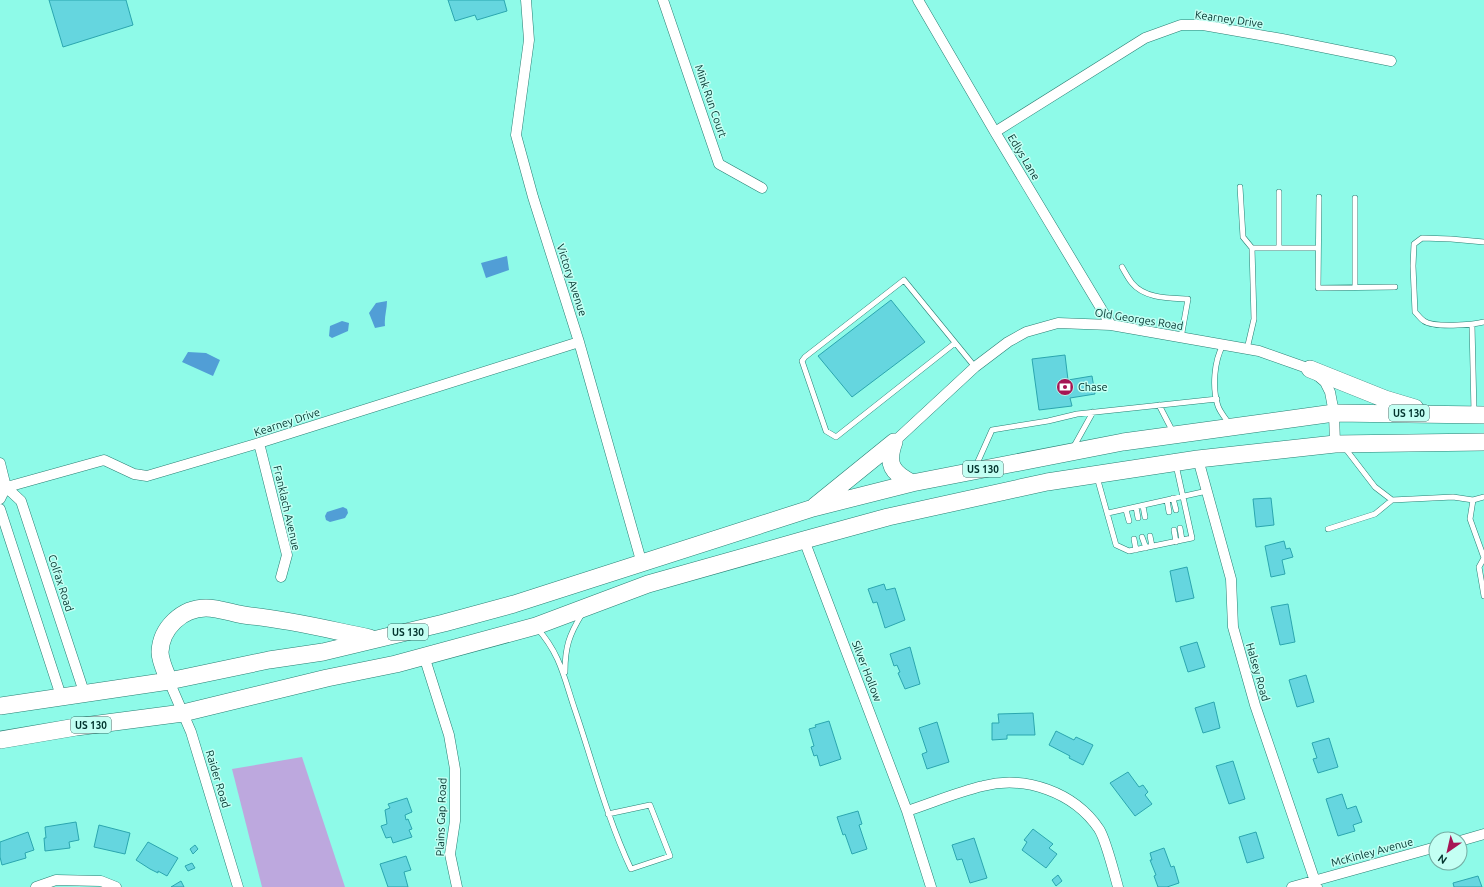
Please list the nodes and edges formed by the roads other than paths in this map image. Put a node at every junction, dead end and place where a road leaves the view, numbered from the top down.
1 (526, 0) edge
2 (663, 0) edge
3 (918, 0) edge
4 (1391, 61) dead end
5 (995, 132) junction
6 (1240, 187) dead end
7 (762, 188) dead end
8 (1279, 192) dead end
9 (1319, 197) dead end
10 (1355, 198) dead end
11 (1484, 242) edge
12 (1252, 248) junction
13 (1279, 248) junction
14 (1318, 248) junction
15 (1122, 267) dead end
16 (1355, 287) junction
17 (1395, 287) dead end
18 (1484, 322) edge
19 (1111, 325) junction
20 (1472, 325) junction
21 (1181, 338) junction
22 (579, 342) junction
23 (955, 342) junction
24 (1223, 345) junction
25 (1247, 349) junction
26 (975, 367) junction
27 (1310, 369) junction
28 (1217, 399) junction
29 (1159, 405) junction
30 (1093, 412) junction
31 (1434, 413) junction
32 (1334, 414) junction
33 (1479, 415) edge
34 (1232, 427) junction
35 (1175, 435) junction
36 (894, 442) junction
37 (1484, 442) edge
38 (260, 443) junction
39 (1339, 444) junction
40 (1070, 452) junction
41 (1198, 459) junction
42 (1175, 462) junction
43 (0, 463) edge
44 (973, 471) junction
45 (1096, 474) junction
46 (912, 483) junction
47 (3, 488) edge
48 (1207, 491) junction
49 (1183, 496) junction
50 (1484, 497) edge
51 (1173, 498) junction
52 (0, 499) edge
53 (1167, 500) junction
54 (1392, 500) junction
55 (1474, 500) junction
56 (1143, 506) junction
57 (1136, 507) junction
58 (813, 508) junction
59 (0, 509) edge
60 (1126, 510) junction
61 (1176, 510) dead end
62 (1108, 512) junction
63 (1169, 512) dead end
64 (1145, 517) dead end
65 (1138, 518) dead end
66 (1129, 521) dead end
67 (1328, 530) dead end
68 (1150, 536) dead end
69 (1142, 537) dead end
70 (1134, 539) dead end
71 (804, 540) junction
72 (1182, 540) junction
73 (1176, 542) junction
74 (1152, 546) junction
75 (1146, 548) junction
76 (1136, 550) junction
77 (1484, 558) edge
78 (642, 564) junction
79 (281, 577) dead end
80 (648, 584) junction
81 (1484, 596) edge
82 (585, 608) junction
83 (536, 626) junction
84 (376, 640) junction
85 (424, 656) junction
86 (564, 673) junction
87 (169, 681) junction
88 (84, 692) junction
89 (61, 696) junction
90 (0, 706) edge
91 (183, 713) junction
92 (0, 740) edge
93 (907, 811) junction
94 (608, 814) junction
95 (1484, 834) edge
96 (1468, 839) edge
97 (1428, 849) edge
98 (1316, 883) edge
99 (36, 887) edge
100 (116, 887) edge
101 (238, 887) edge
102 (457, 887) edge
103 (931, 887) edge
104 (1118, 887) edge
105 (1292, 887) edge

1 - 22 street, Victory Avenue
2 - 7 street, Mink Run Court
3 - 5 street, Edlys Lane
4 - 5 street, Kearney Drive
5 - 19 street, Edlys Lane
6 - 12 lane
8 - 13 lane
9 - 14 lane
10 - 16 lane
11 - 20 lane
12 - 13 lane
12 - 25 lane
13 - 14 lane
14 - 16 lane
15 - 21 lane
16 - 17 lane
18 - 20 lane
19 - 21 street, Old Georges Road
19 - 26 street, Old Georges Road
20 - 33 lane
21 - 24 street, Old Georges Road
22 - 38 street, Kearney Drive
22 - 78 street, Victory Avenue
23 - 23 lane
23 - 26 lane
24 - 25 street, Old Georges Road
24 - 28 lane
25 - 27 street, Old Georges Road
26 - 36 street, Old Georges Road
27 - 31 highway
27 - 32 street, Old Georges Road
28 - 29 lane
28 - 34 lane
29 - 30 lane
29 - 35 lane
30 - 40 lane
30 - 44 lane
31 - 32 highway, US 130
31 - 33 highway, US 130
32 - 34 highway, US 130
32 - 39 street, Old Georges Road
34 - 35 highway, US 130
35 - 40 highway, US 130
36 - 46 highway
36 - 58 highway
37 - 39 highway, US 130
38 - 47 street, Kearney Drive
38 - 79 street, Franklach Avenue
39 - 41 highway, US 130
39 - 54 lane
40 - 44 highway, US 130
41 - 42 highway, US 130
41 - 48 street, Halsey Road
42 - 45 highway, US 130
42 - 49 lane
43 - 47 street
44 - 46 highway, US 130
45 - 62 lane
45 - 71 highway, US 130
46 - 58 highway, US 130
47 - 52 street
47 - 88 street, Colfax Road
48 - 49 lane
48 - 98 street, Halsey Road
49 - 51 lane
49 - 72 lane
50 - 55 lane
51 - 53 lane
51 - 61 lane
53 - 56 lane
53 - 63 lane
54 - 55 lane
54 - 67 lane
55 - 77 lane
56 - 57 lane
56 - 64 lane
57 - 60 lane
57 - 65 lane
58 - 78 highway, US 130
59 - 89 street
60 - 62 lane
60 - 66 lane
62 - 76 lane
68 - 74 lane
69 - 75 lane
70 - 76 lane
71 - 80 highway, US 130
71 - 93 street, Silver Hollow
72 - 73 lane
72 - 73 lane
73 - 74 lane
74 - 75 lane
75 - 76 lane
77 - 81 lane
78 - 80 highway
78 - 84 highway, US 130
80 - 82 highway, US 130
82 - 83 highway, US 130
82 - 86 lane
83 - 85 highway, US 130
83 - 86 lane
84 - 87 highway, US 130
84 - 87 highway
85 - 91 highway, US 130
85 - 102 street, Plains Gap Road
86 - 94 lane
87 - 88 highway, US 130
87 - 91 street, Raider Road
88 - 89 highway, US 130
89 - 90 highway, US 130
91 - 92 highway, US 130
91 - 101 street, Raider Road
93 - 103 street, Silver Hollow
93 - 104 street
94 - 94 lane
95 - 96 street
97 - 98 street, McKinley Avenue
98 - 105 street, McKinley Avenue
99 - 100 street

